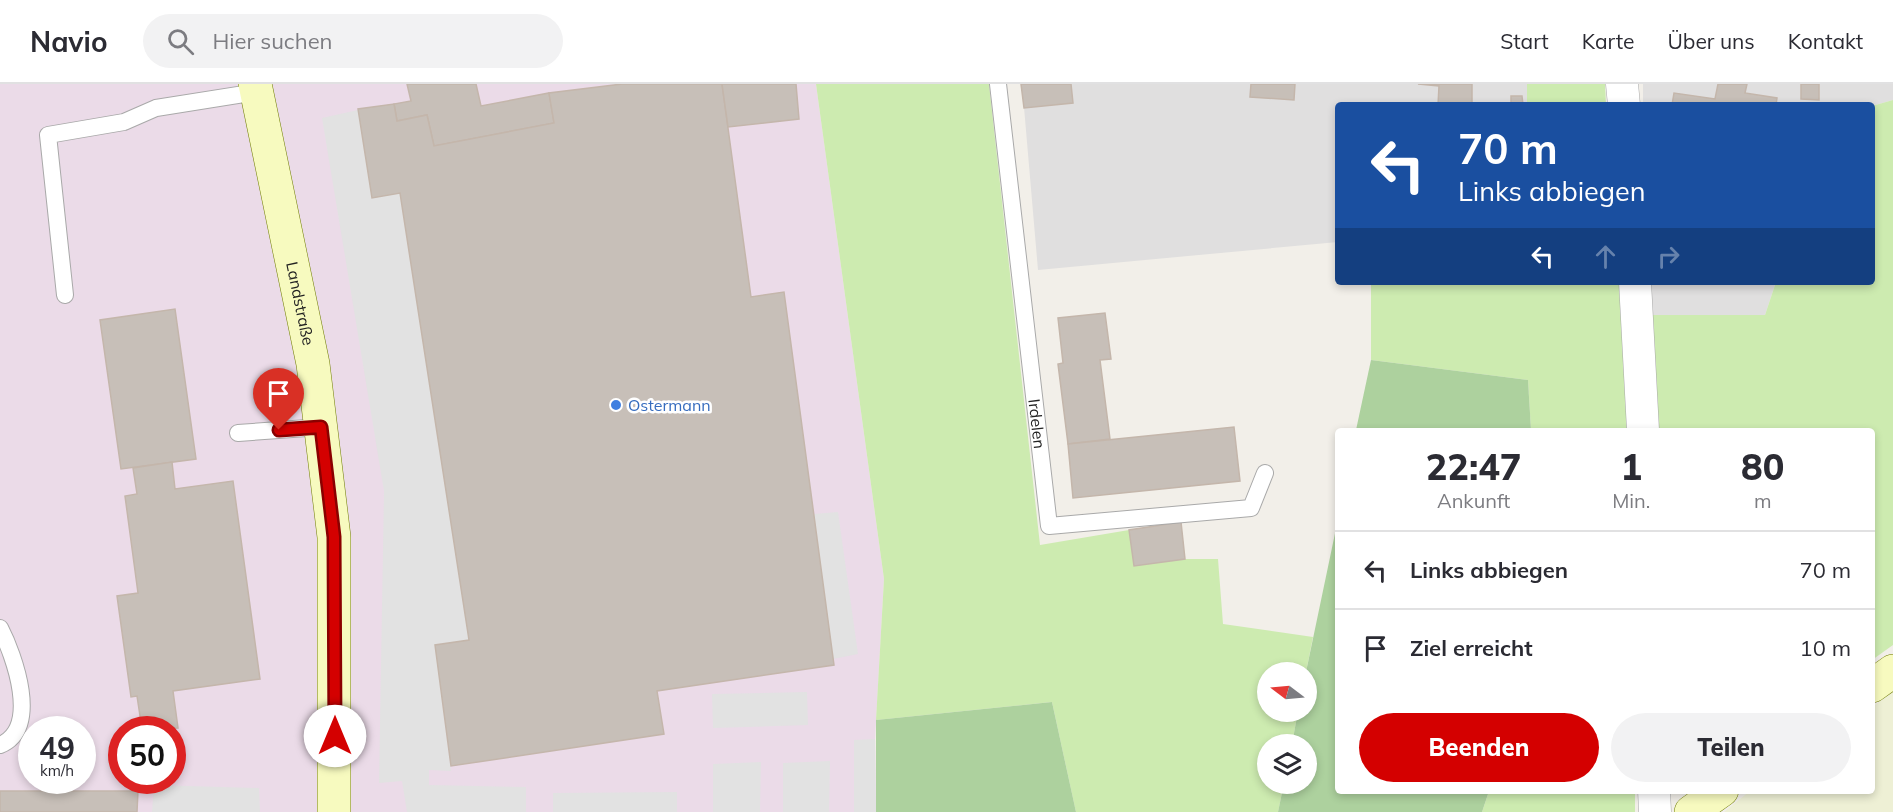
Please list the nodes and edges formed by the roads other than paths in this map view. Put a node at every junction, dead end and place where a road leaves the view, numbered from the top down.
1 (998, 84) edge
2 (1622, 84) edge
3 (256, 88) edge
4 (1624, 102) edge
5 (1635, 285) edge
6 (64, 295) dead end
7 (321, 427) junction
8 (1643, 428) edge
9 (238, 433) dead end
10 (1265, 473) dead end
11 (0, 628) edge
12 (1893, 671) edge
13 (1875, 684) edge
14 (0, 745) edge
15 (1654, 794) edge
16 (1716, 794) edge
17 (334, 812) edge
18 (1655, 812) edge
19 (1691, 812) edge

1 - 10 lane, Irdelen
2 - 4 street
3 - 6 lane
3 - 7 main road, Landstraße
5 - 8 street
7 - 9 lane
7 - 17 main road, Landstraße
11 - 14 lane
12 - 13 main road
15 - 18 street
16 - 19 main road

